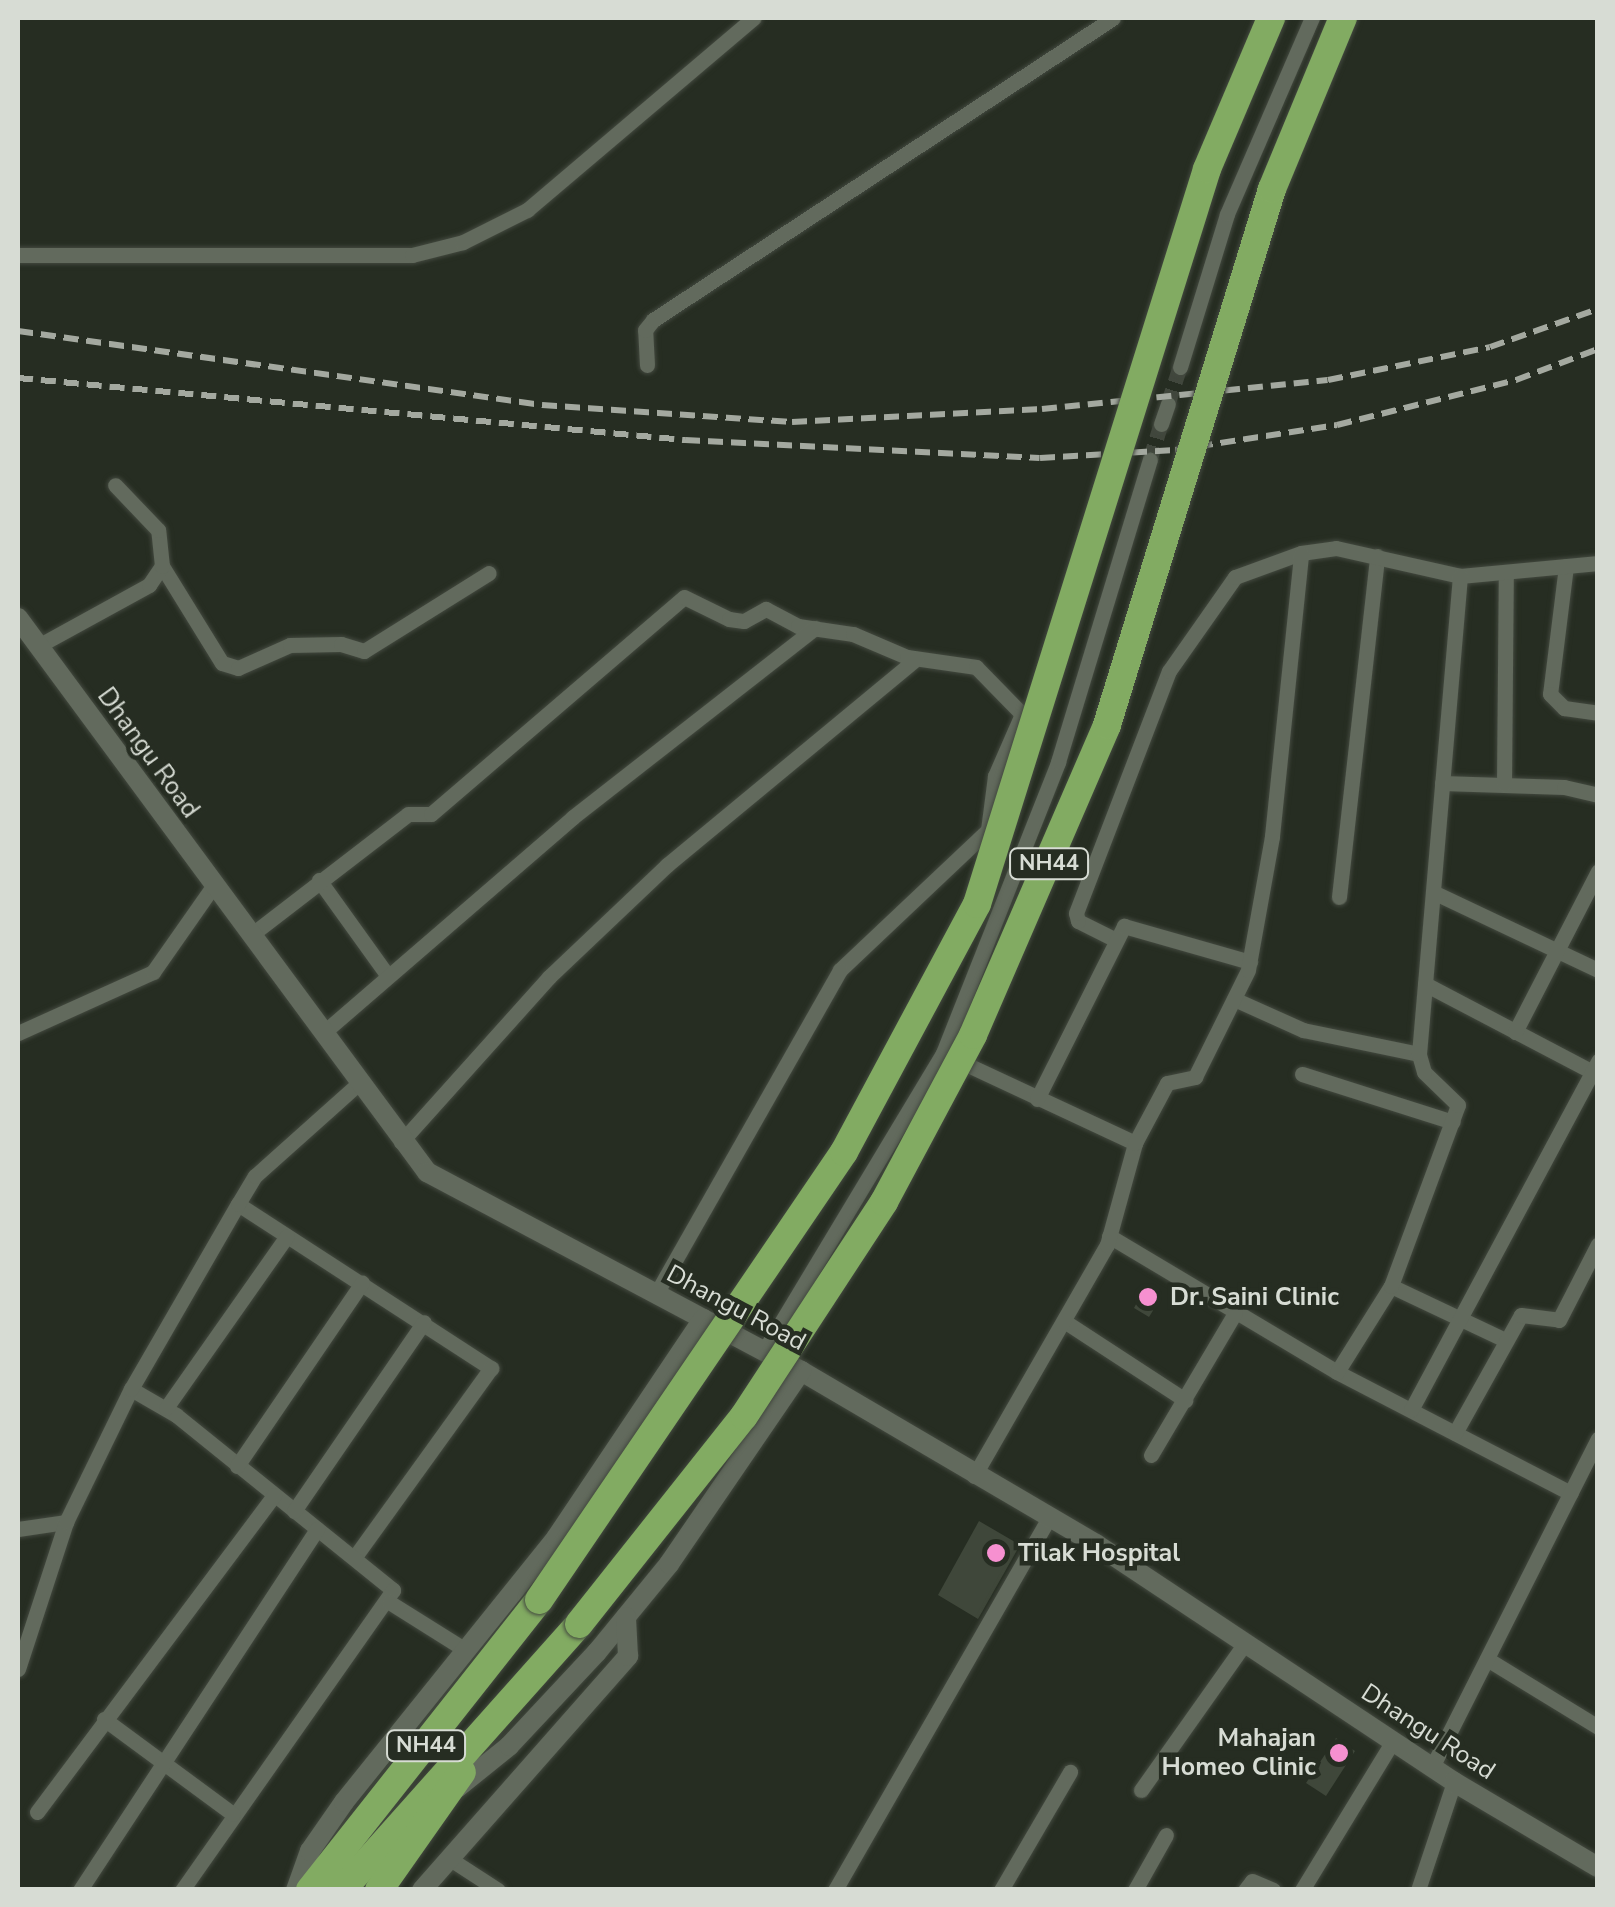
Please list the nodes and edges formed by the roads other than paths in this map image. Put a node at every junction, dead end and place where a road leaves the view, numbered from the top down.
1 (753, 18) edge
2 (1113, 18) edge
3 (1270, 18) edge
4 (1312, 18) edge
5 (1344, 18) edge
6 (18, 256) edge
7 (646, 365) dead end
8 (1180, 367) tunnel mouth
9 (1168, 404) tunnel mouth
10 (1161, 424) tunnel mouth
11 (1150, 460) tunnel mouth
12 (115, 485) dead end
13 (1301, 552) junction
14 (1377, 556) junction
15 (1598, 563) edge
16 (162, 566) junction
17 (1566, 566) junction
18 (489, 573) dead end
19 (1460, 576) junction
20 (1506, 576) junction
21 (18, 618) edge
22 (815, 628) junction
23 (38, 646) junction
24 (916, 659) junction
25 (1598, 713) edge
26 (1442, 783) junction
27 (1504, 784) junction
28 (1598, 795) edge
29 (1598, 871) edge
30 (319, 880) junction
31 (214, 884) junction
32 (1433, 892) junction
33 (1339, 897) dead end
34 (251, 935) junction
35 (1114, 939) junction
36 (1558, 949) junction
37 (1250, 962) junction
38 (1598, 970) edge
39 (388, 976) junction
40 (1425, 984) junction
41 (1234, 999) junction
42 (323, 1032) junction
43 (1515, 1032) junction
44 (18, 1033) edge
45 (942, 1053) junction
46 (1420, 1054) junction
47 (1596, 1070) edge
48 (1302, 1074) dead end
49 (360, 1082) junction
50 (1037, 1100) junction
51 (1453, 1122) junction
52 (401, 1142) junction
53 (1135, 1143) junction
54 (238, 1204) junction
55 (287, 1236) junction
56 (1109, 1236) junction
57 (1598, 1244) edge
58 (362, 1283) junction
59 (1391, 1286) junction
60 (656, 1294) junction
61 (1236, 1313) junction
62 (703, 1318) junction
63 (1460, 1319) junction
64 (1064, 1321) junction
65 (424, 1322) junction
66 (1503, 1339) junction
67 (764, 1351) junction
68 (802, 1371) junction
69 (1336, 1372) junction
70 (131, 1389) junction
71 (1185, 1400) junction
72 (166, 1408) junction
73 (1411, 1410) junction
74 (1455, 1433) junction
75 (1598, 1439) edge
76 (1151, 1455) dead end
77 (237, 1466) junction
78 (974, 1476) junction
79 (1570, 1493) junction
80 (274, 1495) junction
81 (294, 1511) junction
82 (1049, 1518) junction
83 (66, 1522) junction
84 (18, 1529) edge
85 (317, 1529) junction
86 (354, 1558) junction
87 (388, 1602) junction
88 (626, 1617) junction
89 (1245, 1643) junction
90 (467, 1651) junction
91 (1487, 1659) junction
92 (18, 1669) edge
93 (104, 1719) junction
94 (490, 1722) junction
95 (1598, 1727) edge
96 (1394, 1742) junction
97 (166, 1764) junction
98 (1432, 1767) junction
99 (1070, 1772) dead end
100 (1454, 1782) junction
101 (1141, 1790) dead end
102 (449, 1795) junction
103 (37, 1812) dead end
104 (233, 1814) junction
105 (1166, 1836) dead end
106 (450, 1859) junction
107 (1598, 1867) edge
108 (381, 1886) edge
109 (1141, 1888) edge
110 (80, 1890) edge
111 (182, 1890) edge
112 (296, 1890) edge
113 (310, 1890) edge
114 (342, 1890) edge
115 (422, 1890) edge
116 (498, 1890) edge
117 (835, 1890) edge
118 (1001, 1890) edge
119 (1245, 1890) edge
120 (1273, 1890) edge
121 (1302, 1890) edge
122 (1418, 1890) edge

1 - 6 street
2 - 7 street
3 - 113 highway, NH44, bridge
4 - 8 street
5 - 94 highway, NH44, bridge
9 - 10 street
11 - 45 street
12 - 16 street
13 - 14 street
13 - 35 street
13 - 37 street
14 - 19 street
14 - 33 street
15 - 17 street
16 - 18 street
16 - 23 street
17 - 20 street
17 - 25 street
19 - 20 street
19 - 26 street
20 - 27 street
21 - 23 street, Dhangu Road
22 - 24 street
22 - 30 street
22 - 39 street
23 - 31 street, Dhangu Road
24 - 52 street
24 - 60 street
26 - 27 street
26 - 32 street
27 - 28 street
29 - 36 street
30 - 34 street
30 - 39 street
31 - 34 street, Dhangu Road
31 - 44 street
32 - 36 street
32 - 40 street
34 - 42 street, Dhangu Road
35 - 37 street
35 - 50 street
36 - 38 street
36 - 43 street
37 - 41 street
39 - 42 street
40 - 43 street
40 - 46 street
41 - 46 street
41 - 53 street
42 - 49 street, Dhangu Road
43 - 47 street
45 - 50 street
45 - 67 street
46 - 51 street
47 - 63 street
48 - 51 street
49 - 52 street, Dhangu Road
49 - 54 street
50 - 53 street
51 - 59 street
52 - 60 street, Dhangu Road
53 - 56 street
54 - 55 street
54 - 70 street
55 - 58 street
55 - 72 street
56 - 61 street
56 - 64 street
57 - 66 street
58 - 65 street
58 - 77 street
59 - 63 street
59 - 69 street
60 - 62 street, Dhangu Road
61 - 69 street
61 - 71 street
62 - 67 street, Dhangu Road
62 - 90 street
63 - 66 street
63 - 73 street
64 - 71 street
64 - 78 street
65 - 81 street
65 - 86 street
66 - 74 street
67 - 68 street, Dhangu Road
68 - 78 street, Dhangu Road
68 - 88 street
69 - 73 street
70 - 72 street
70 - 83 street
71 - 76 street
72 - 77 street
73 - 74 street
74 - 79 street
75 - 79 street
77 - 80 street
78 - 82 street, Dhangu Road
79 - 91 street
80 - 81 street
80 - 93 street
81 - 85 street
82 - 89 street, Dhangu Road
82 - 117 street
83 - 84 street
83 - 92 street
85 - 86 street
85 - 97 street
86 - 87 street
87 - 90 street
87 - 104 street
88 - 102 street
88 - 106 street
89 - 96 street, Dhangu Road
89 - 101 street
90 - 112 street
91 - 95 street
91 - 98 street
93 - 97 street
93 - 103 street
94 - 102 highway
94 - 114 highway, NH44
96 - 98 street, Dhangu Road
96 - 121 street
97 - 104 street
97 - 110 street
98 - 100 street, Dhangu Road
99 - 118 street
100 - 107 street, Dhangu Road
100 - 122 street
102 - 108 highway
104 - 111 street
105 - 109 street
106 - 115 street
106 - 116 street
119 - 120 street

